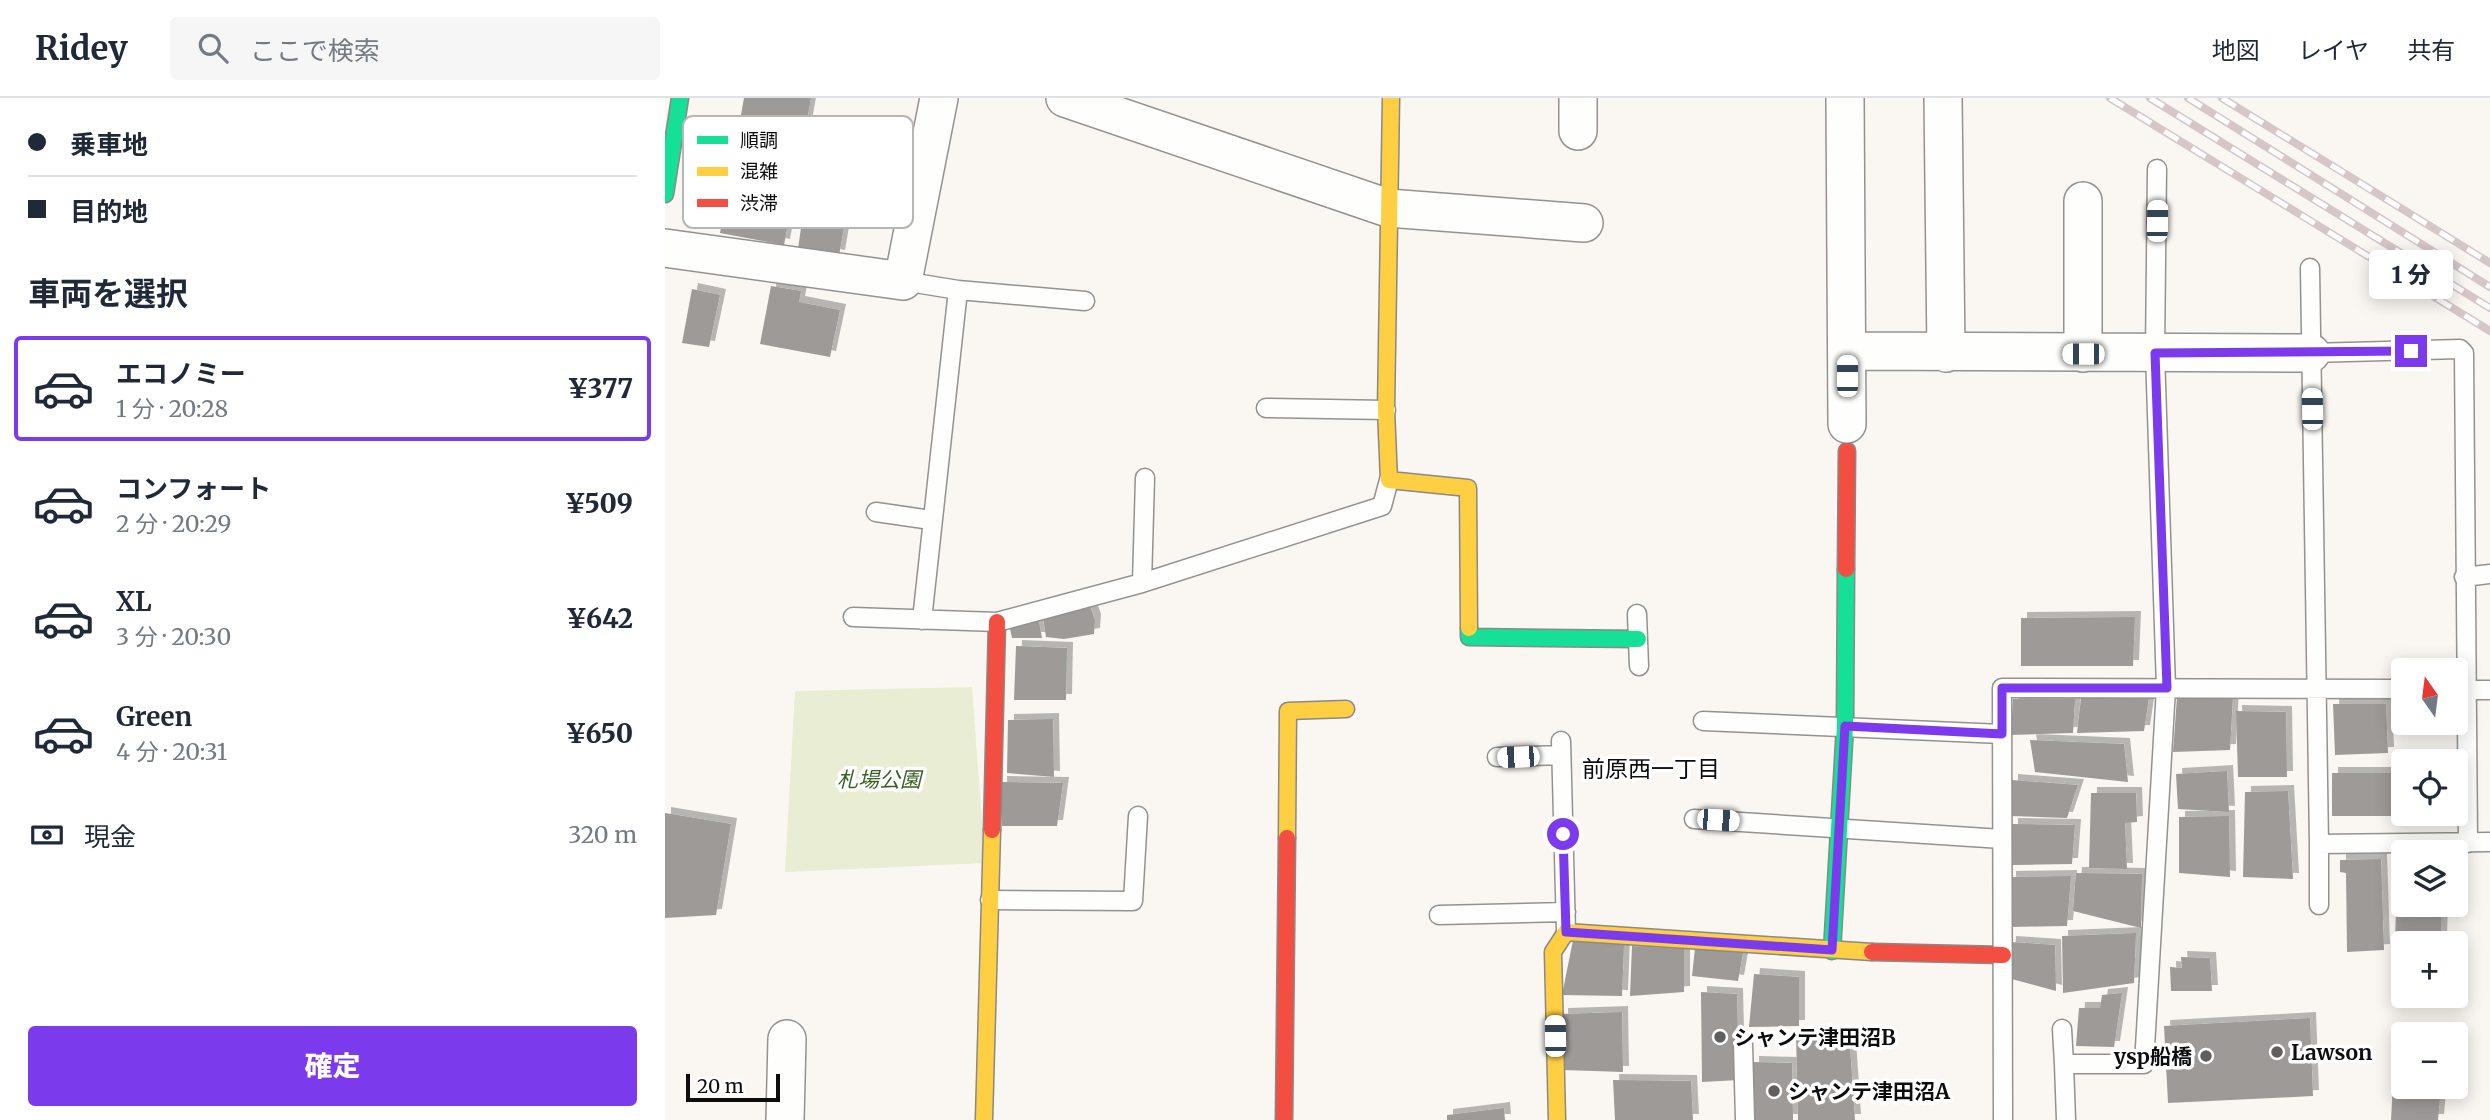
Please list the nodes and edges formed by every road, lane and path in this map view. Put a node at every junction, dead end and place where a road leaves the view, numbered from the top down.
1 (680, 98) edge
2 (939, 98) edge
3 (1065, 98) edge
4 (1391, 98) edge
5 (1845, 98) edge
6 (1943, 98) edge
7 (2157, 169) dead end
8 (665, 194) edge
9 (2083, 201) dead end
10 (1388, 208) junction
11 (1584, 223) dead end
12 (665, 248) edge
13 (2311, 268) dead end
14 (903, 281) junction
15 (958, 290) junction
16 (1085, 301) dead end
17 (1847, 351) junction
18 (1945, 353) junction
19 (2155, 353) junction
20 (2311, 353) junction
21 (2083, 354) junction
22 (1266, 408) dead end
23 (1386, 410) junction
24 (1847, 437) joint
25 (1145, 478) dead end
26 (1389, 480) junction
27 (876, 512) dead end
28 (931, 520) junction
29 (2490, 575) edge
30 (2464, 577) junction
31 (1142, 583) junction
32 (1637, 614) dead end
33 (852, 617) dead end
34 (922, 620) junction
35 (997, 622) junction
36 (1638, 639) junction
37 (2461, 658) edge
38 (1639, 666) dead end
39 (2315, 687) junction
40 (2167, 688) junction
41 (2391, 689) edge
42 (2468, 690) edge
43 (2490, 690) edge
44 (1346, 709) dead end
45 (1703, 721) dead end
46 (1845, 726) junction
47 (2002, 734) junction
48 (2462, 735) edge
49 (1496, 757) dead end
50 (1138, 816) dead end
51 (1694, 818) dead end
52 (1839, 827) junction
53 (2002, 839) junction
54 (2468, 840) edge
55 (2490, 842) edge
56 (2468, 843) edge
57 (2319, 844) junction
58 (2391, 844) edge
59 (990, 900) junction
60 (2319, 905) dead end
61 (1566, 912) junction
62 (1439, 915) dead end
63 (1566, 932) junction
64 (1832, 950) junction
65 (2003, 956) junction
66 (2062, 1029) dead end
67 (787, 1039) dead end
68 (1743, 1044) dead end
69 (2064, 1064) junction
70 (785, 1120) edge
71 (984, 1120) edge
72 (1284, 1120) edge
73 (1557, 1120) edge
74 (1745, 1120) edge
75 (2003, 1120) edge
76 (2066, 1120) edge

1 - 8 street
2 - 14 street
3 - 10 street
4 - 10 street
5 - 17 street
6 - 18 street
7 - 19 lane
9 - 21 street
10 - 11 street
10 - 23 street
12 - 14 street
13 - 20 lane
14 - 15 lane
15 - 16 lane
15 - 28 lane
17 - 18 street
17 - 24 street
18 - 21 street
19 - 20 street
19 - 21 street
19 - 40 lane
20 - 30 lane
20 - 39 lane
22 - 23 lane
23 - 26 street
24 - 46 street
25 - 31 lane
26 - 31 lane
26 - 36 street
27 - 28 lane
28 - 34 lane
29 - 30 lane
30 - 37 lane
31 - 35 lane
32 - 36 lane
33 - 34 lane
34 - 35 lane
35 - 59 street
36 - 38 lane
39 - 40 lane
39 - 41 lane
39 - 57 lane
40 - 47 lane
40 - 69 lane
42 - 43 lane
44 - 72 street
45 - 46 lane
46 - 47 lane
46 - 52 street
47 - 53 lane
48 - 54 lane
49 - 61 lane
50 - 59 lane
51 - 52 lane
52 - 53 lane
52 - 64 street
53 - 65 lane
55 - 56 lane
57 - 58 lane
57 - 60 lane
59 - 71 street
61 - 62 lane
61 - 63 lane
63 - 64 street
63 - 73 street
64 - 65 street
65 - 75 lane
66 - 69 lane
67 - 70 street
68 - 74 lane
69 - 76 lane

